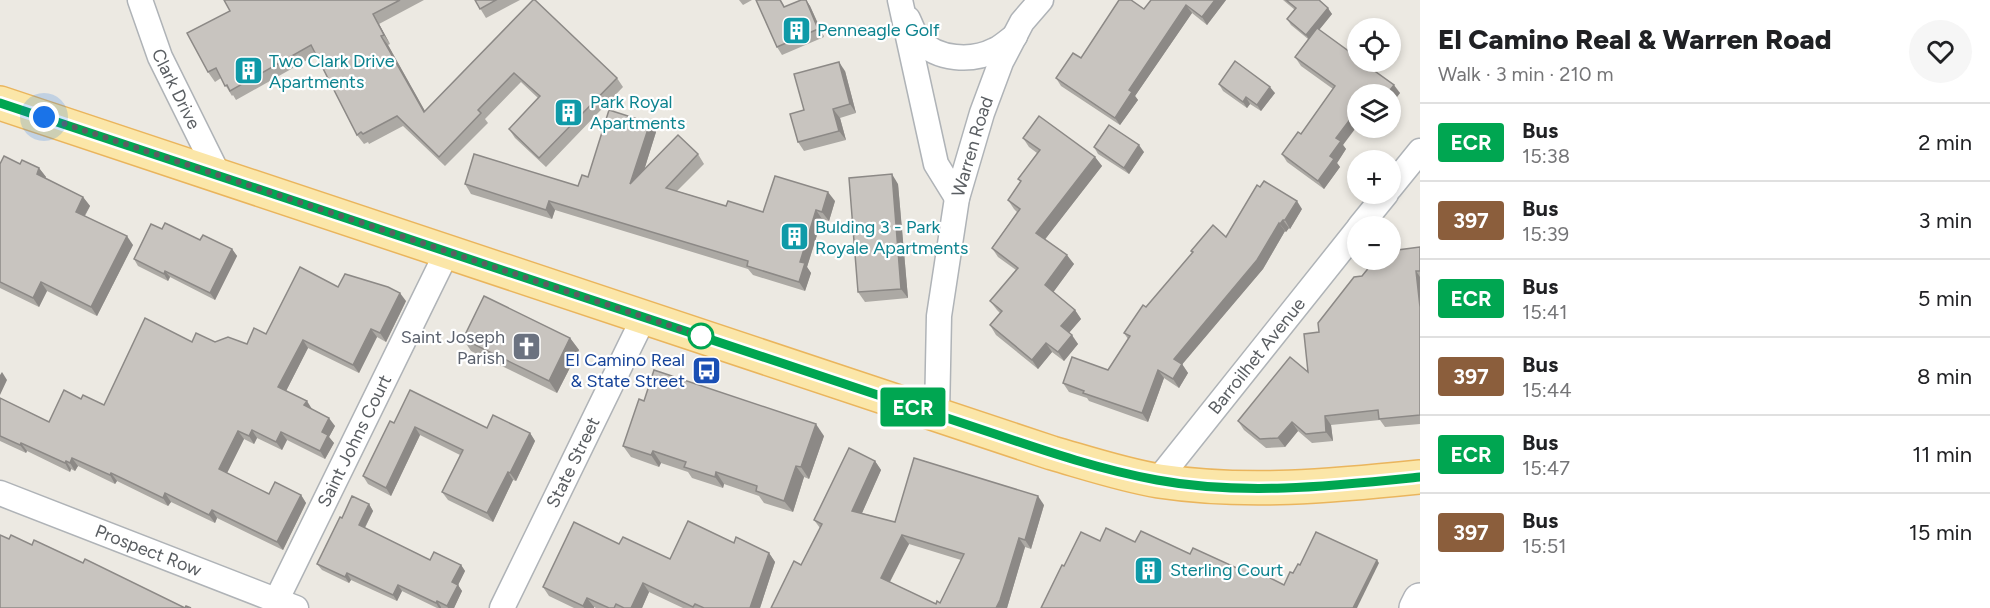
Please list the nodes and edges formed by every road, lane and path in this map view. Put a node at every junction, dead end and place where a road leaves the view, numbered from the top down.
1 (140, 0) edge
2 (1041, 0) edge
3 (901, 4) edge
4 (1015, 36) junction
5 (0, 103) edge
6 (1420, 151) edge
7 (219, 176) junction
8 (1404, 178) edge
9 (957, 198) junction
10 (1378, 204) edge
11 (1369, 216) edge
12 (1347, 243) edge
13 (447, 252) junction
14 (644, 317) junction
15 (937, 415) junction
16 (1420, 477) edge
17 (1157, 480) junction
18 (0, 493) edge
19 (1420, 600) edge
20 (287, 604) edge
21 (502, 608) edge
22 (1416, 608) edge

1 - 7 street, Clark Drive
2 - 4 street, Warren Road
3 - 4 street
3 - 9 street
4 - 9 street, Warren Road
5 - 7 main road
6 - 8 street
7 - 13 main road
9 - 15 street, Warren Road
10 - 11 street, Barroilhet Avenue
12 - 17 street, Barroilhet Avenue
13 - 14 main road
13 - 20 street, Saint Johns Court
14 - 15 main road
14 - 21 street, State Street
15 - 17 main road
16 - 17 main road
18 - 20 street, Prospect Row
19 - 22 main road

